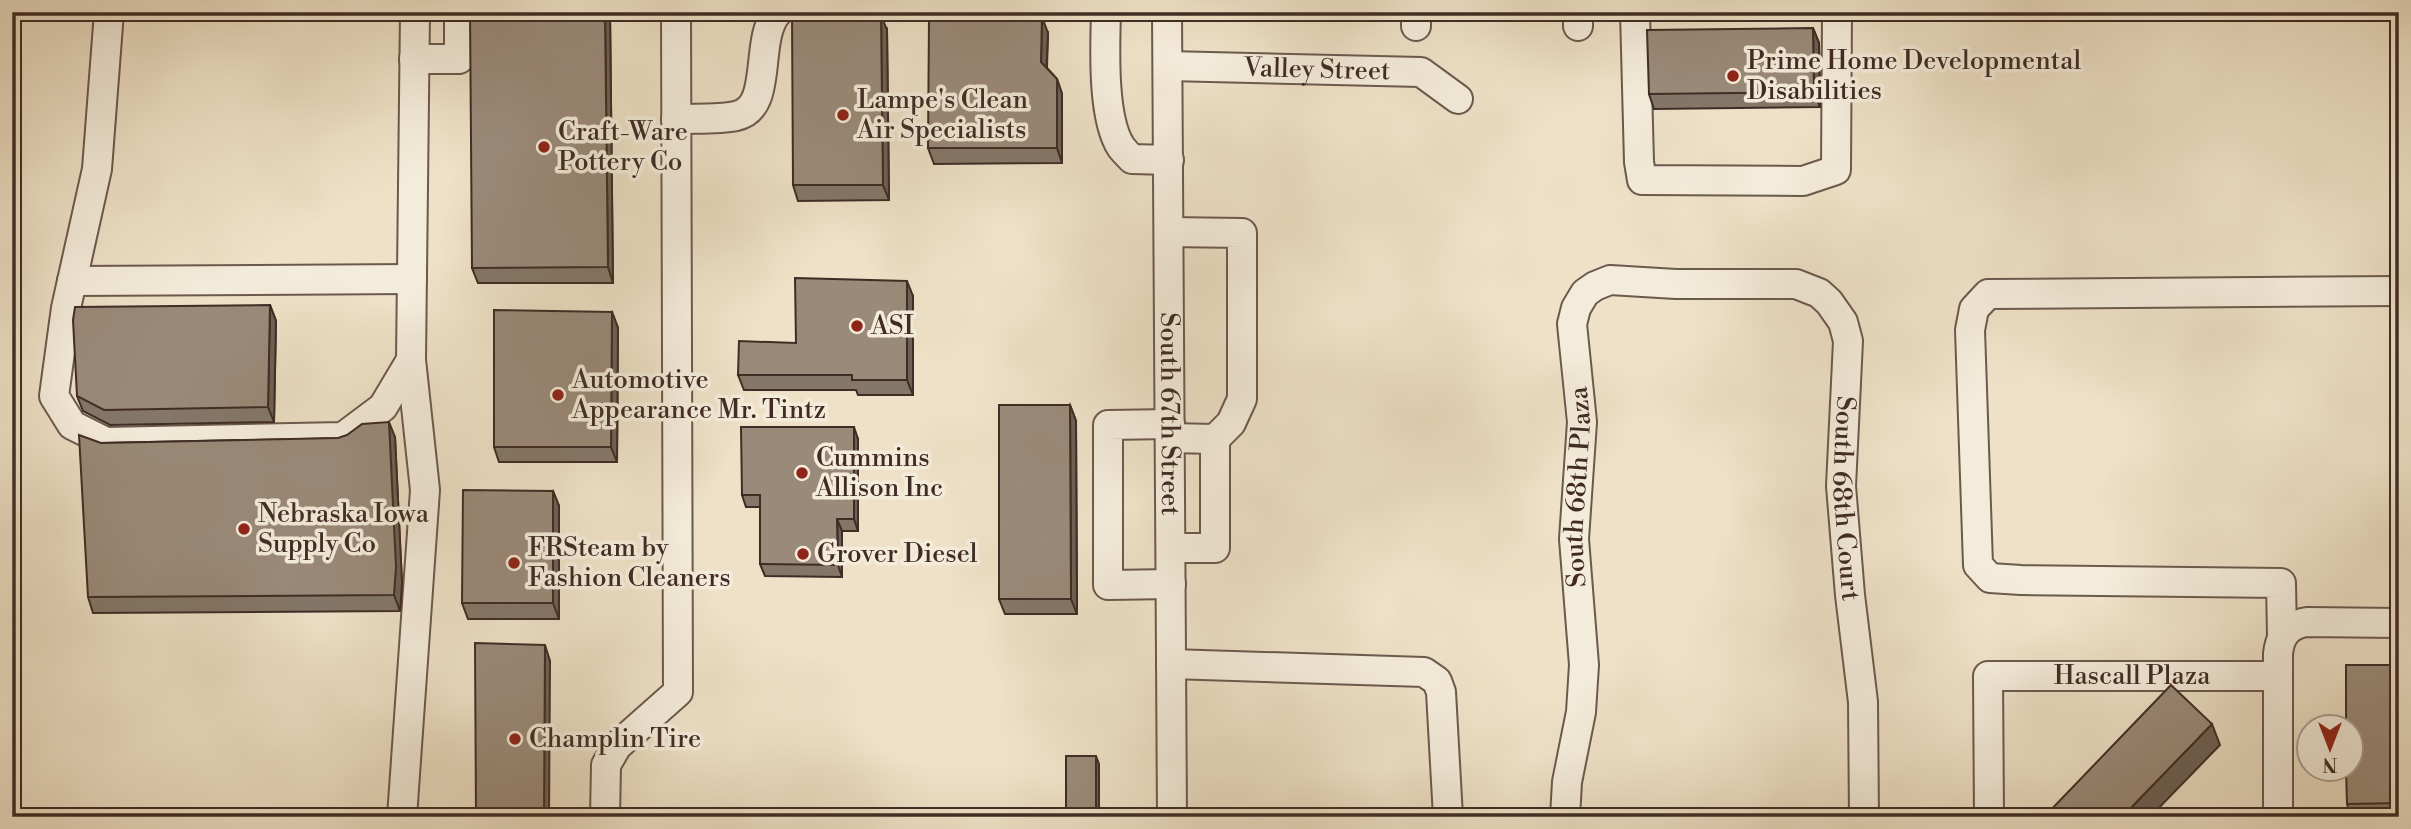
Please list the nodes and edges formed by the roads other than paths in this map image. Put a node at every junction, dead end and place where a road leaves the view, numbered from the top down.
1 (109, 12) edge
2 (415, 12) edge
3 (458, 12) edge
4 (676, 12) edge
5 (778, 12) edge
6 (1106, 12) edge
7 (1167, 12) edge
8 (1636, 12) edge
9 (1837, 12) edge
10 (414, 59) junction
11 (1168, 66) junction
12 (1458, 99) dead end
13 (676, 119) junction
14 (1169, 160) junction
15 (1169, 232) junction
16 (412, 279) junction
17 (72, 281) junction
18 (1714, 285) joint
19 (2399, 290) edge
20 (411, 360) junction
21 (1170, 431) junction
22 (1215, 439) junction
23 (1171, 548) junction
24 (1171, 584) junction
25 (2399, 623) edge
26 (2282, 636) junction
27 (1171, 664) junction
28 (2277, 676) junction
29 (402, 817) edge
30 (605, 817) edge
31 (1172, 817) edge
32 (1448, 817) edge
33 (1565, 817) edge
34 (1864, 817) edge
35 (1989, 817) edge
36 (2278, 817) edge

1 - 17 street
2 - 10 street
3 - 10 street
4 - 13 street
5 - 13 street
6 - 14 street
7 - 11 street, South 67th Street
8 - 9 street
10 - 16 street
11 - 12 street, Valley Street
11 - 14 street, South 67th Street
13 - 30 street
14 - 15 street, South 67th Street
15 - 21 street, South 67th Street
15 - 22 street
16 - 17 street
16 - 20 street
17 - 20 street
18 - 33 street, South 68th Plaza
18 - 34 street, South 68th Court
19 - 26 street
20 - 29 street
21 - 22 street
21 - 23 street, South 67th Street
21 - 24 street
22 - 23 street
23 - 24 street, South 67th Street
24 - 27 street, South 67th Street
25 - 26 street
26 - 28 street
27 - 31 street, South 67th Street
27 - 32 street
28 - 35 street, Hascall Plaza
28 - 36 street

